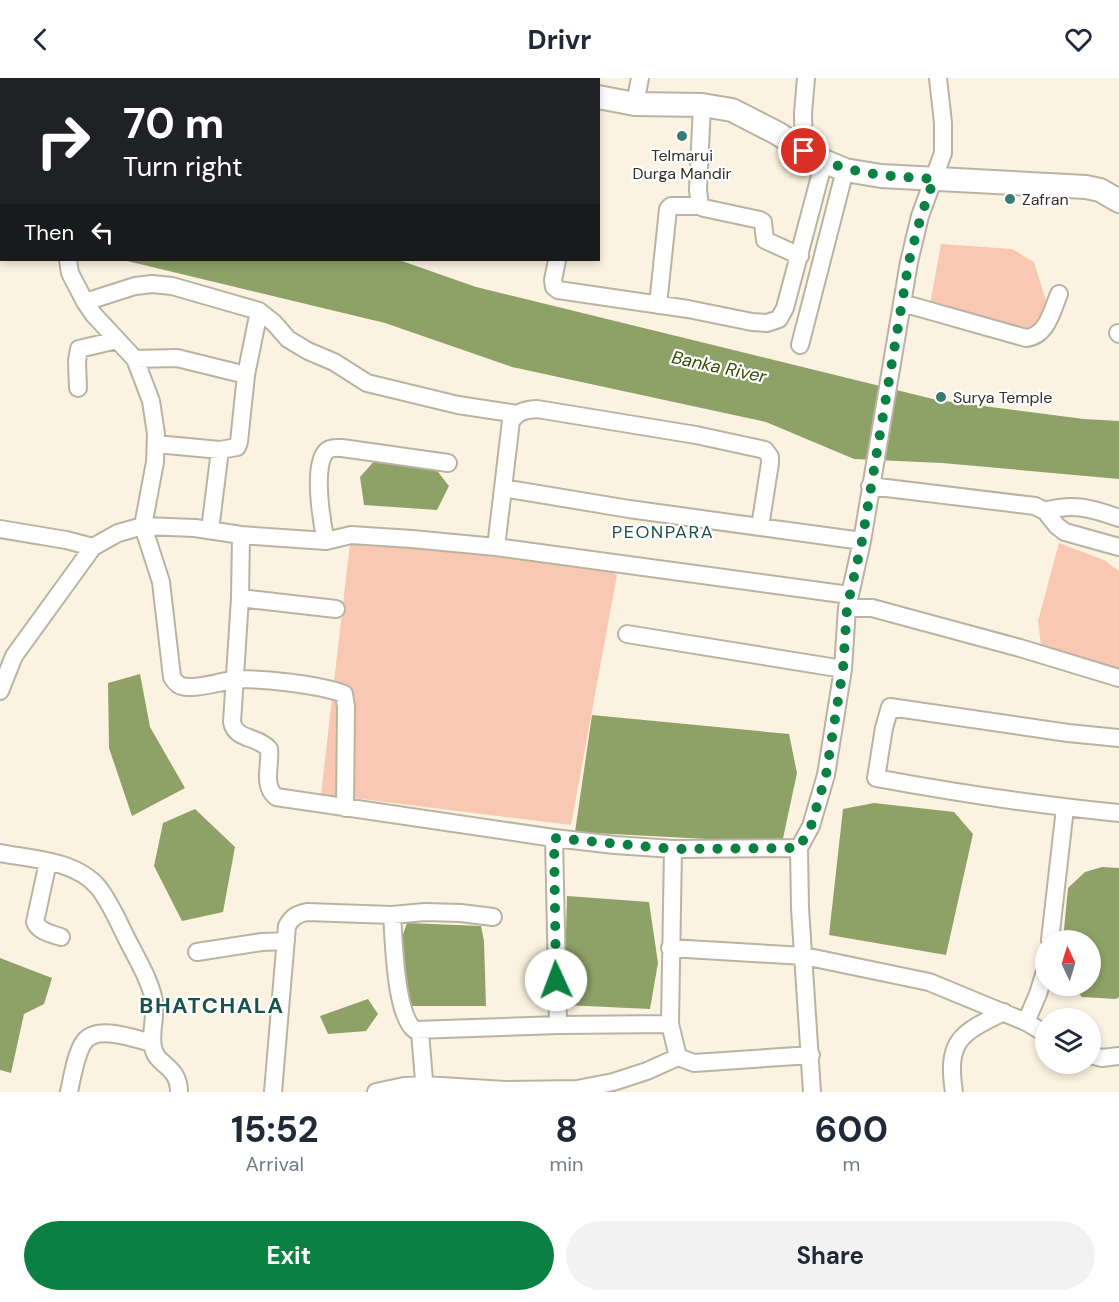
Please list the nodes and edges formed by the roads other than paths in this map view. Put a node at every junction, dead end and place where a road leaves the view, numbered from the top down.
1 (640, 78) edge
2 (806, 78) edge
3 (938, 78) edge
4 (600, 97) edge
5 (635, 104) junction
6 (702, 105) junction
7 (814, 156) junction
8 (845, 170) junction
9 (934, 179) junction
10 (1117, 195) edge
11 (700, 206) junction
12 (800, 256) junction
13 (68, 261) edge
14 (557, 261) edge
15 (1059, 294) dead end
16 (85, 302) junction
17 (902, 303) junction
18 (658, 305) junction
19 (259, 311) junction
20 (117, 340) junction
21 (800, 345) dead end
22 (135, 359) junction
23 (246, 375) junction
24 (78, 388) dead end
25 (516, 414) junction
26 (156, 444) junction
27 (220, 450) junction
28 (448, 463) dead end
29 (870, 486) junction
30 (503, 488) junction
31 (1045, 511) junction
32 (1119, 518) edge
33 (143, 526) junction
34 (760, 527) junction
35 (0, 529) edge
36 (210, 530) junction
37 (241, 535) junction
38 (326, 541) junction
39 (862, 541) junction
40 (93, 547) junction
41 (496, 547) junction
42 (1119, 547) edge
43 (240, 598) junction
44 (848, 602) junction
45 (336, 609) dead end
46 (627, 634) dead end
47 (843, 669) junction
48 (1119, 678) edge
49 (234, 680) junction
50 (0, 691) edge
51 (1119, 738) edge
52 (345, 808) junction
53 (1065, 808) junction
54 (1119, 813) edge
55 (554, 838) junction
56 (799, 848) junction
57 (673, 849) junction
58 (0, 853) edge
59 (48, 862) junction
60 (392, 915) junction
61 (494, 917) dead end
62 (1051, 930) edge
63 (61, 937) dead end
64 (286, 941) junction
65 (670, 948) junction
66 (197, 952) dead end
67 (804, 956) junction
68 (1037, 996) edge
69 (1004, 1012) junction
70 (1026, 1022) junction
71 (670, 1024) junction
72 (558, 1025) junction
73 (1035, 1027) edge
74 (420, 1032) junction
75 (152, 1043) junction
76 (811, 1055) junction
77 (1119, 1056) edge
78 (678, 1057) junction
79 (1101, 1058) edge
80 (425, 1088) edge
81 (597, 1088) edge
82 (448, 1089) edge
83 (505, 1091) edge
84 (538, 1091) edge
85 (69, 1092) edge
86 (179, 1092) edge
87 (273, 1092) edge
88 (376, 1092) edge
89 (812, 1092) edge
90 (954, 1092) edge

1 - 5 street
2 - 7 street
3 - 9 street
4 - 5 street
5 - 6 street
6 - 7 street
6 - 11 street
7 - 8 street
7 - 12 street
8 - 9 street
8 - 21 street
9 - 10 street
9 - 17 street
11 - 12 street
11 - 18 street
12 - 18 street
13 - 16 street
14 - 18 street
15 - 17 street
16 - 19 street
16 - 20 street
17 - 29 street
19 - 23 street
19 - 25 street
20 - 22 street
20 - 24 street
22 - 23 street
22 - 26 street
23 - 27 street
25 - 30 street
25 - 34 street
26 - 27 street
26 - 33 street
27 - 36 street
28 - 38 street
29 - 31 street
29 - 39 street
30 - 34 street
30 - 41 street
31 - 32 street
31 - 42 street
33 - 36 street
33 - 40 street
33 - 49 street
34 - 39 street
35 - 40 street
36 - 37 street
37 - 38 street
37 - 43 street
38 - 41 street
39 - 44 street
40 - 50 street
41 - 44 street
43 - 45 street
43 - 49 street
44 - 47 street
44 - 48 street
46 - 47 street
47 - 56 street
49 - 52 street
49 - 52 street
51 - 53 street
52 - 55 street
53 - 54 street
53 - 62 street
55 - 57 street
55 - 72 street
56 - 57 street
56 - 67 street
57 - 65 street
58 - 59 street
59 - 63 street
59 - 75 street
60 - 61 street
60 - 64 street
60 - 74 street
64 - 66 street
64 - 87 street
65 - 67 street
65 - 71 street
67 - 69 street
67 - 76 street
68 - 70 street
69 - 70 street
69 - 90 street
70 - 73 street
71 - 72 street
71 - 78 street
72 - 74 street
74 - 80 street
75 - 85 street
75 - 86 street
76 - 78 street
76 - 89 street
77 - 79 street
78 - 81 street
80 - 82 street
80 - 88 street
81 - 84 street
82 - 83 street
83 - 84 street

